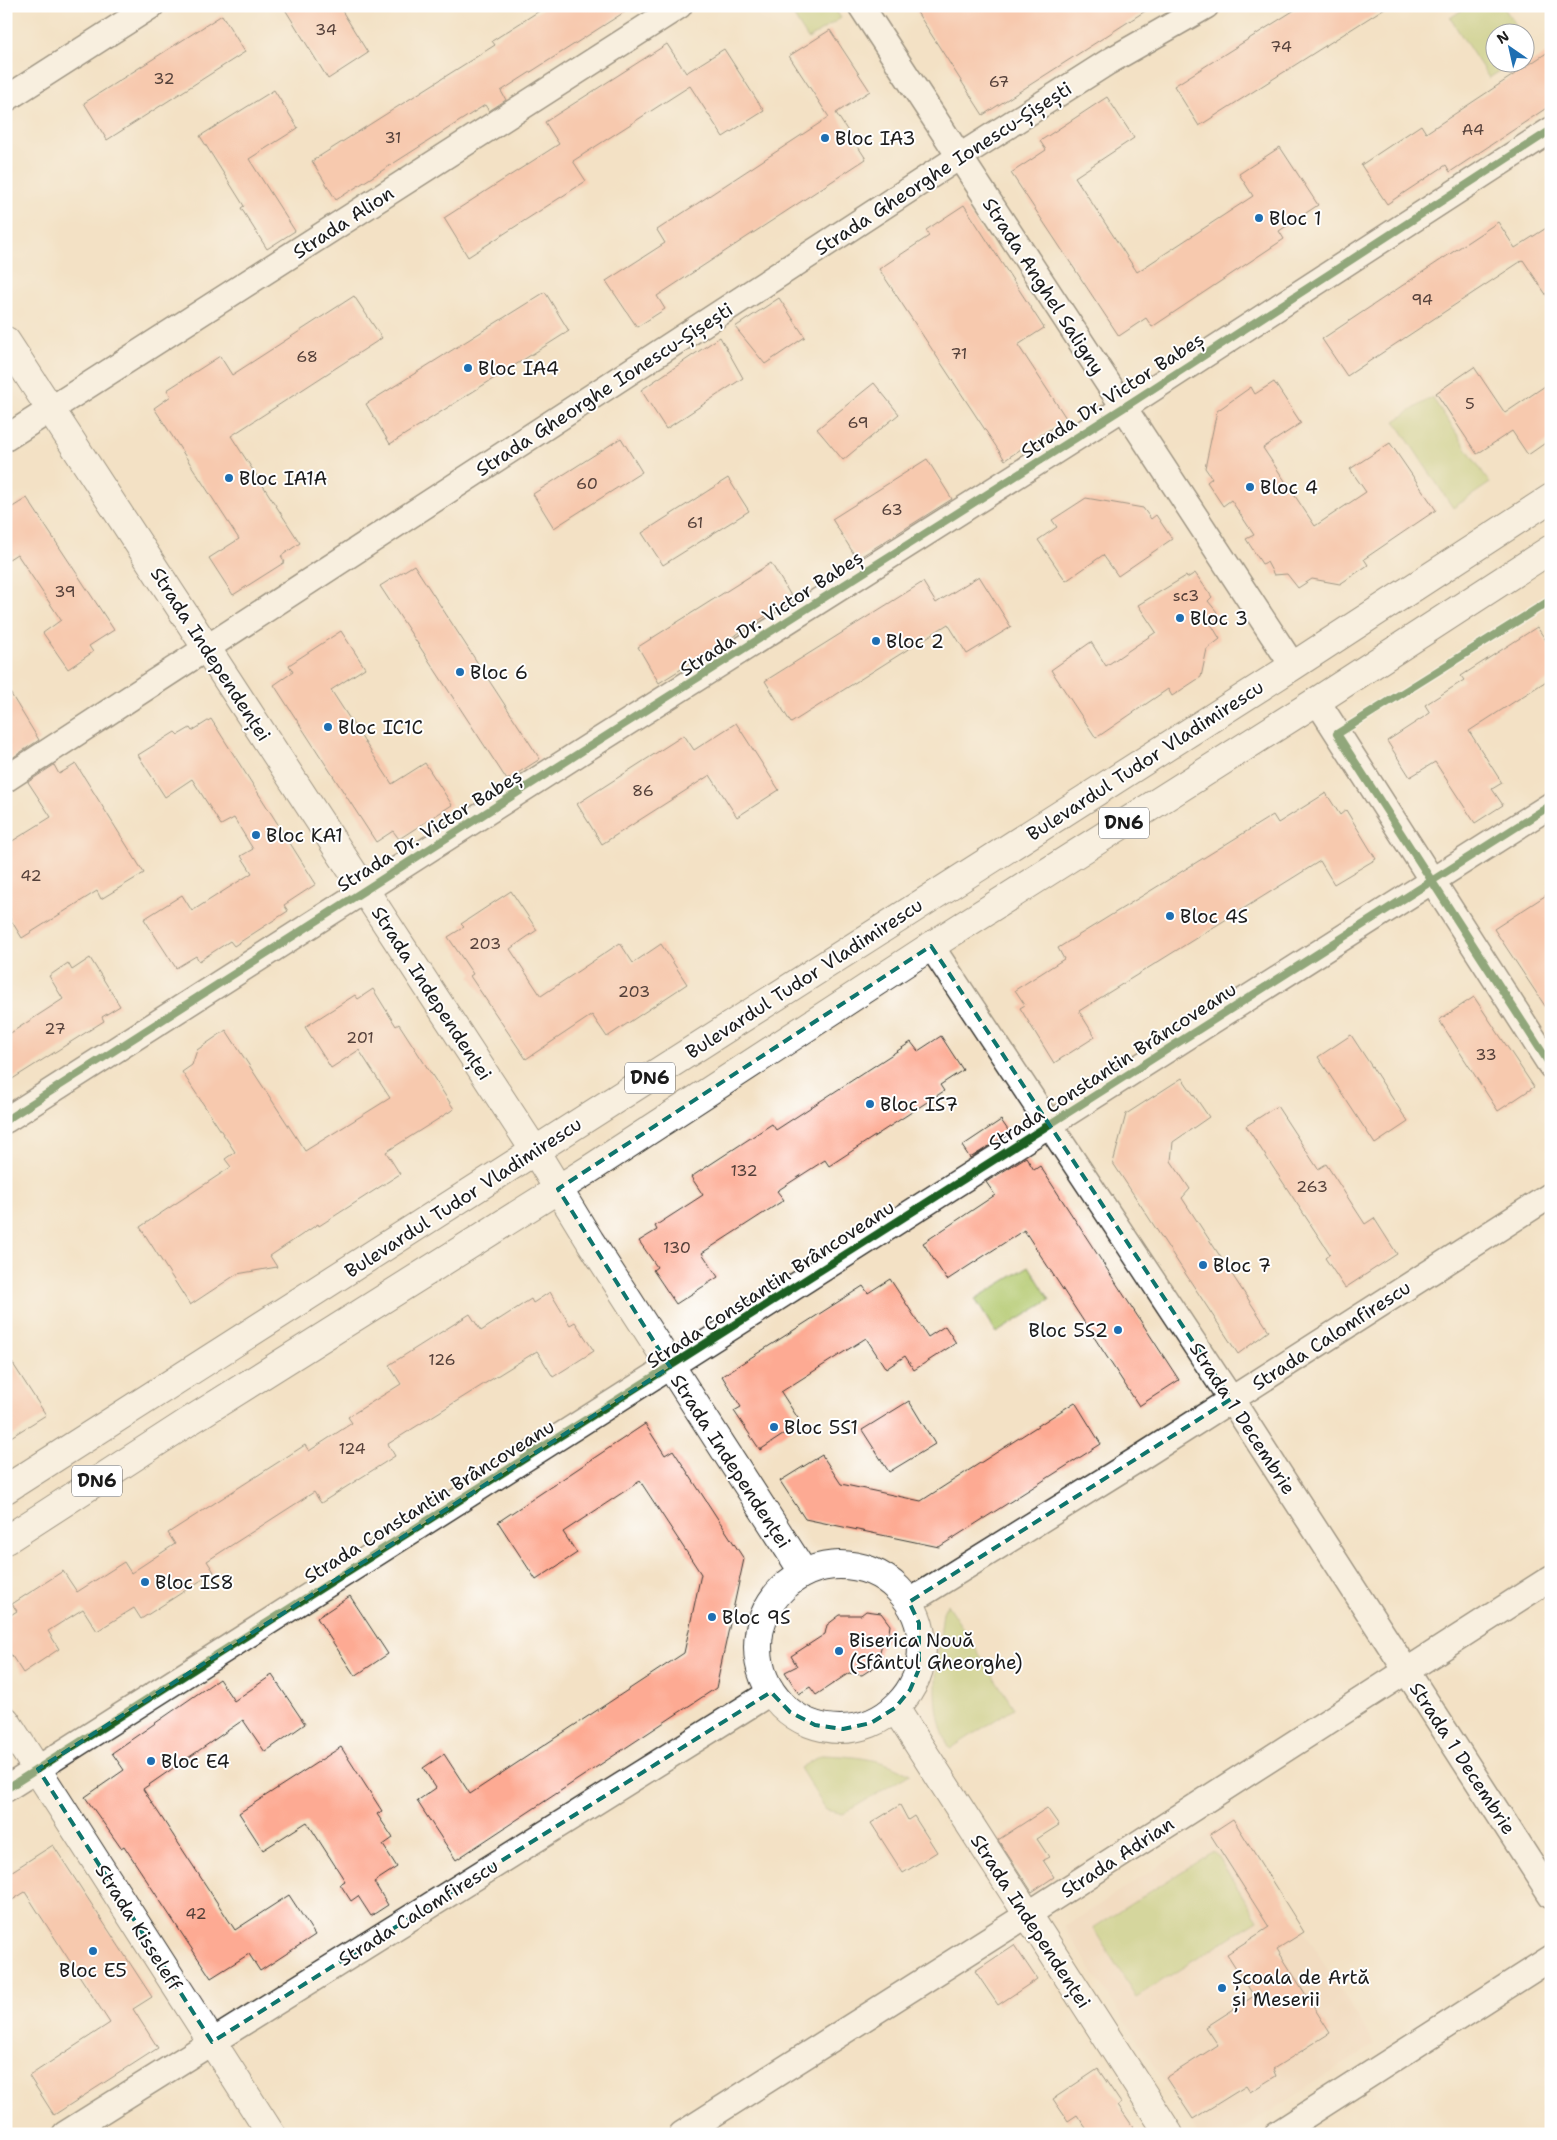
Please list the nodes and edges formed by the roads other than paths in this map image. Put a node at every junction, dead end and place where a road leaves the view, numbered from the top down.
1 (151, 6) edge
2 (679, 6) edge
3 (861, 6) edge
4 (1206, 6) edge
5 (6, 99) edge
6 (1551, 130) edge
7 (959, 157) junction
8 (6, 341) edge
9 (1123, 408) junction
10 (51, 409) junction
11 (6, 438) edge
12 (1551, 498) edge
13 (1551, 549) edge
14 (207, 649) junction
15 (1293, 666) junction
16 (1316, 701) junction
17 (6, 780) edge
18 (1551, 805) edge
19 (1432, 881) junction
20 (364, 891) junction
21 (931, 946) junction
22 (1551, 1066) edge
23 (6, 1120) edge
24 (1049, 1125) junction
25 (535, 1151) junction
26 (558, 1189) junction
27 (1551, 1195) edge
28 (670, 1367) junction
29 (1231, 1399) junction
30 (6, 1490) edge
31 (6, 1540) edge
32 (804, 1573) junction
33 (1551, 1578) edge
34 (909, 1602) junction
35 (1406, 1670) junction
36 (770, 1692) junction
37 (895, 1708) junction
38 (6, 1721) edge
39 (38, 1769) junction
40 (6, 1789) edge
41 (1551, 1895) edge
42 (1027, 1915) junction
43 (1551, 1958) edge
44 (212, 2042) junction
45 (65, 2134) edge
46 (271, 2134) edge
47 (682, 2134) edge
48 (1168, 2134) edge
49 (1278, 2134) edge

1 - 5 street
2 - 10 street, Strada Alion
3 - 7 street, Strada Anghel Saligny
4 - 7 street, Strada Gheorghe Ionescu-Șișești
6 - 9 street, Strada Dr. Victor Babeș
7 - 9 street, Strada Anghel Saligny
7 - 14 street, Strada Gheorghe Ionescu-Șișești
8 - 10 main road, Strada Independenței
9 - 15 street, Strada Anghel Saligny
9 - 20 street, Strada Dr. Victor Babeș
10 - 11 street, Strada Alion
10 - 14 main road, Strada Independenței
12 - 15 main road, Bulevardul Tudor Vladimirescu / DN6
13 - 16 main road, DN6
14 - 17 street, Strada Gheorghe Ionescu-Șișești
14 - 20 main road, Strada Independenței
15 - 25 main road, Bulevardul Tudor Vladimirescu / DN6
16 - 19 street
16 - 21 main road, DN6
18 - 19 street, Strada Constantin Brâncoveanu
19 - 22 street
19 - 24 street, Strada Constantin Brâncoveanu
20 - 23 street, Strada Dr. Victor Babeș
20 - 25 main road, Strada Independenței
21 - 24 street, Strada 1 Decembrie
21 - 26 main road, DN6
24 - 28 street, Strada Constantin Brâncoveanu
24 - 29 street, Strada 1 Decembrie
25 - 26 main road, Strada Independenței
25 - 30 main road, Bulevardul Tudor Vladimirescu / DN6
26 - 28 main road, Strada Independenței
26 - 31 main road, DN6
27 - 29 street, Strada Calomfirescu
28 - 32 main road, Strada Independenței
28 - 39 street, Strada Constantin Brâncoveanu
29 - 34 street, Strada Calomfirescu
29 - 35 street, Strada 1 Decembrie
32 - 34 main road
32 - 36 main road
33 - 35 street, Strada Adrian
34 - 37 main road
35 - 41 street, Strada 1 Decembrie
35 - 42 street, Strada Adrian
36 - 37 main road
36 - 44 street, Strada Calomfirescu
37 - 42 main road, Strada Independenței
38 - 39 main road, Strada Kisseleff
39 - 40 street, Strada Constantin Brâncoveanu
39 - 44 main road, Strada Kisseleff
42 - 47 street, Strada Adrian
42 - 48 main road, Strada Independenței
43 - 49 street
44 - 45 street, Strada Calomfirescu
44 - 46 main road, Strada Kisseleff

